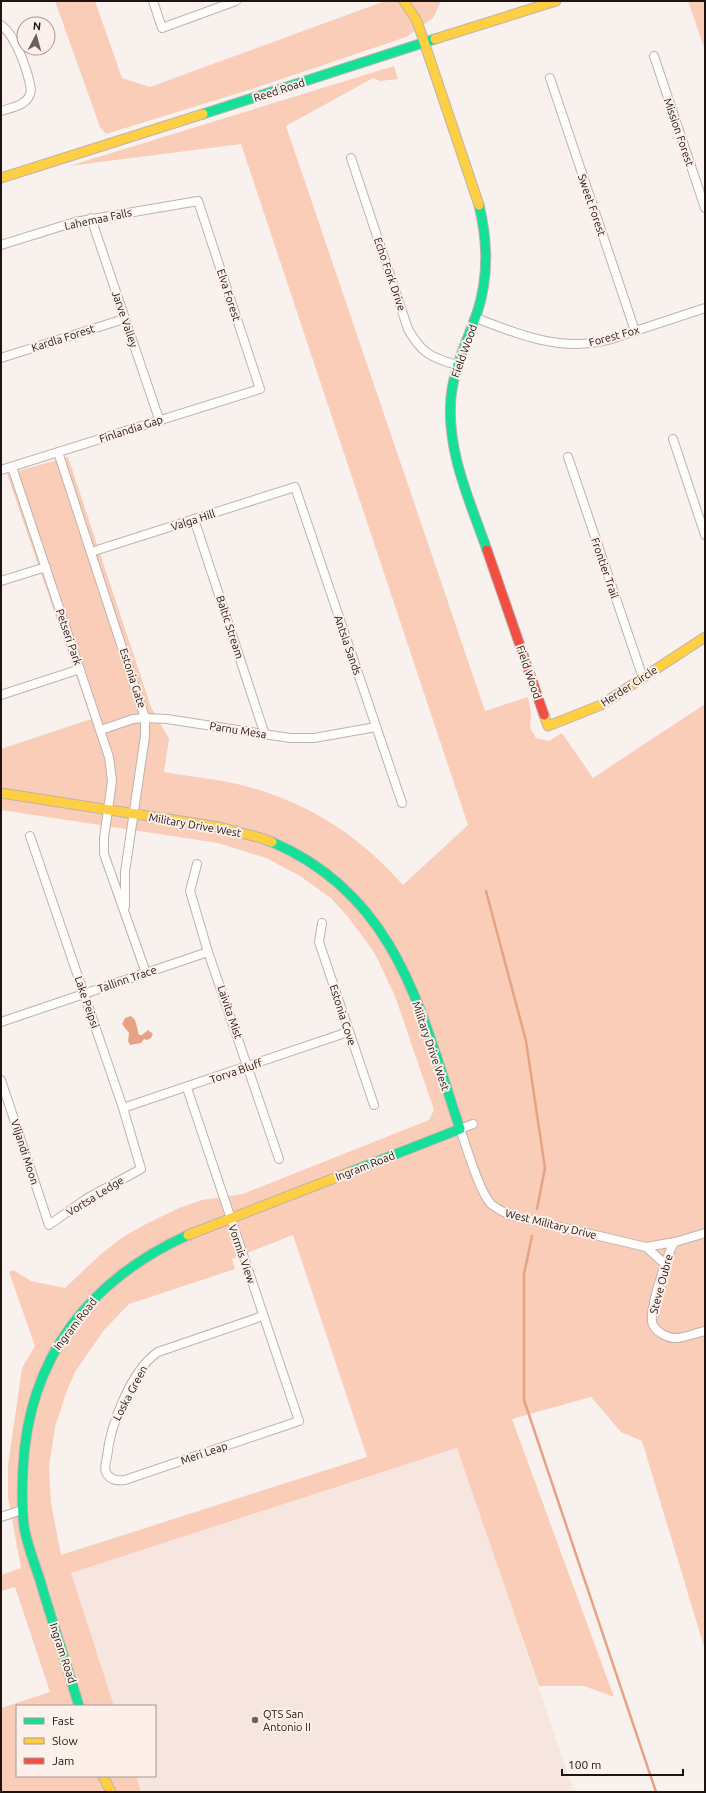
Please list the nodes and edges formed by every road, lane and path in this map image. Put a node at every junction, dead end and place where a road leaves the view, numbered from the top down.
1 (153, 1) edge
2 (236, 1) edge
3 (404, 1) edge
4 (556, 1) edge
5 (1, 25) edge
6 (424, 44) junction
7 (654, 56) dead end
8 (550, 78) dead end
9 (1, 111) edge
10 (351, 158) dead end
11 (1, 178) edge
12 (198, 201) joint
13 (705, 208) edge
14 (92, 218) junction
15 (1, 245) edge
16 (705, 308) edge
17 (476, 318) junction
18 (124, 319) junction
19 (635, 331) junction
20 (1, 358) edge
21 (457, 365) junction
22 (260, 389) joint
23 (159, 419) junction
24 (673, 439) dead end
25 (58, 452) junction
26 (568, 457) dead end
27 (12, 467) junction
28 (1, 470) edge
29 (295, 487) joint
30 (194, 519) junction
31 (705, 534) edge
32 (91, 552) junction
33 (46, 567) junction
34 (1, 581) edge
35 (705, 637) edge
36 (80, 669) junction
37 (643, 678) junction
38 (1, 695) edge
39 (145, 718) junction
40 (548, 726) joint
41 (376, 727) junction
42 (101, 730) junction
43 (265, 735) junction
44 (1, 793) edge
45 (402, 803) dead end
46 (108, 810) junction
47 (134, 814) junction
48 (30, 836) dead end
49 (197, 864) dead end
50 (126, 912) junction
51 (322, 923) dead end
52 (208, 952) junction
53 (146, 973) junction
54 (84, 994) junction
55 (1, 1022) edge
56 (348, 1032) junction
57 (249, 1066) junction
58 (1, 1080) edge
59 (186, 1088) junction
60 (374, 1105) dead end
61 (123, 1108) junction
62 (473, 1124) dead end
63 (460, 1130) junction
64 (279, 1158) dead end
65 (141, 1169) joint
66 (230, 1219) junction
67 (49, 1225) joint
68 (705, 1233) edge
69 (675, 1242) junction
70 (646, 1247) junction
71 (665, 1264) junction
72 (263, 1316) junction
73 (705, 1331) edge
74 (299, 1421) joint
75 (110, 1477) joint
76 (22, 1510) junction
77 (1, 1517) edge
78 (79, 1705) edge
79 (102, 1777) edge
80 (103, 1777) edge
81 (106, 1792) edge
82 (111, 1792) edge

1 - 2 street
3 - 6 street, Field Wood
4 - 6 street, Reed Road
5 - 9 street
6 - 11 street, Reed Road
6 - 17 street, Field Wood
7 - 13 street, Mission Forest
8 - 19 street, Sweet Forest
10 - 21 street, Echo Fork Drive
12 - 14 street, Lahemaa Falls
12 - 22 street, Elva Forest
14 - 15 street, Lahemaa Falls
14 - 18 street, Jarve Valley
16 - 19 street, Forest Fox
17 - 19 street, Forest Fox
17 - 21 street, Field Wood
18 - 20 street, Kardla Forest
18 - 23 street, Jarve Valley
21 - 40 street, Field Wood
22 - 23 street, Finlandia Gap
23 - 25 street, Finlandia Gap
24 - 31 street
25 - 27 street, Finlandia Gap
25 - 32 street, Estonia Gate
26 - 37 street, Frontier Trail
27 - 28 street, Finlandia Gap
27 - 33 street, Petseri Park
29 - 30 street, Valga Hill
29 - 41 street, Antsla Sands
30 - 32 street, Valga Hill
30 - 43 street, Baltic Stream
32 - 39 street, Estonia Gate
33 - 34 street
33 - 36 street, Petseri Park
35 - 37 street, Herder Circle
36 - 38 street
36 - 42 street, Petseri Park
37 - 40 street, Herder Circle
39 - 42 street, Parnu Mesa
39 - 43 street, Parnu Mesa
39 - 47 street, Estonia Gate
41 - 43 street, Parnu Mesa
41 - 45 street, Antsla Sands
42 - 46 street, Petseri Park
44 - 46 street, Military Drive West
46 - 47 street, Military Drive West
46 - 50 street, Estonia Gate
47 - 50 street, Estonia Gate
47 - 63 street, Military Drive West
48 - 54 street, Lake Peipsi
49 - 52 street, Laivita Mist
50 - 53 street, Estonia Gate
51 - 56 street, Estonia Cove
52 - 53 street, Tallinn Trace
52 - 57 street, Laivita Mist
53 - 54 street, Tallinn Trace
54 - 55 street, Tallinn Trace
54 - 61 street, Lake Peipsi
56 - 57 street, Torva Bluff
56 - 60 street, Estonia Cove
57 - 59 street, Torva Bluff
57 - 64 street, Laivita Mist
58 - 67 street, Viljandi Moon
59 - 61 street, Torva Bluff
59 - 66 street, Vormis View
61 - 65 street, Lake Peipsi
62 - 63 street, Ingram Road
63 - 66 street, Ingram Road
63 - 70 street, West Military Drive
65 - 67 street, Vortsa Ledge
66 - 72 street, Vormis View
66 - 76 street, Ingram Road
68 - 69 street, Steve Oubre
69 - 70 street, West Military Drive
69 - 71 street, Steve Oubre
70 - 71 street, West Military Drive
71 - 73 street, Steve Oubre
72 - 74 street, Vormis View
72 - 75 street, Loska Green
74 - 75 street, Meri Leap
76 - 77 street
76 - 78 street, Ingram Road
79 - 81 street
80 - 82 street

